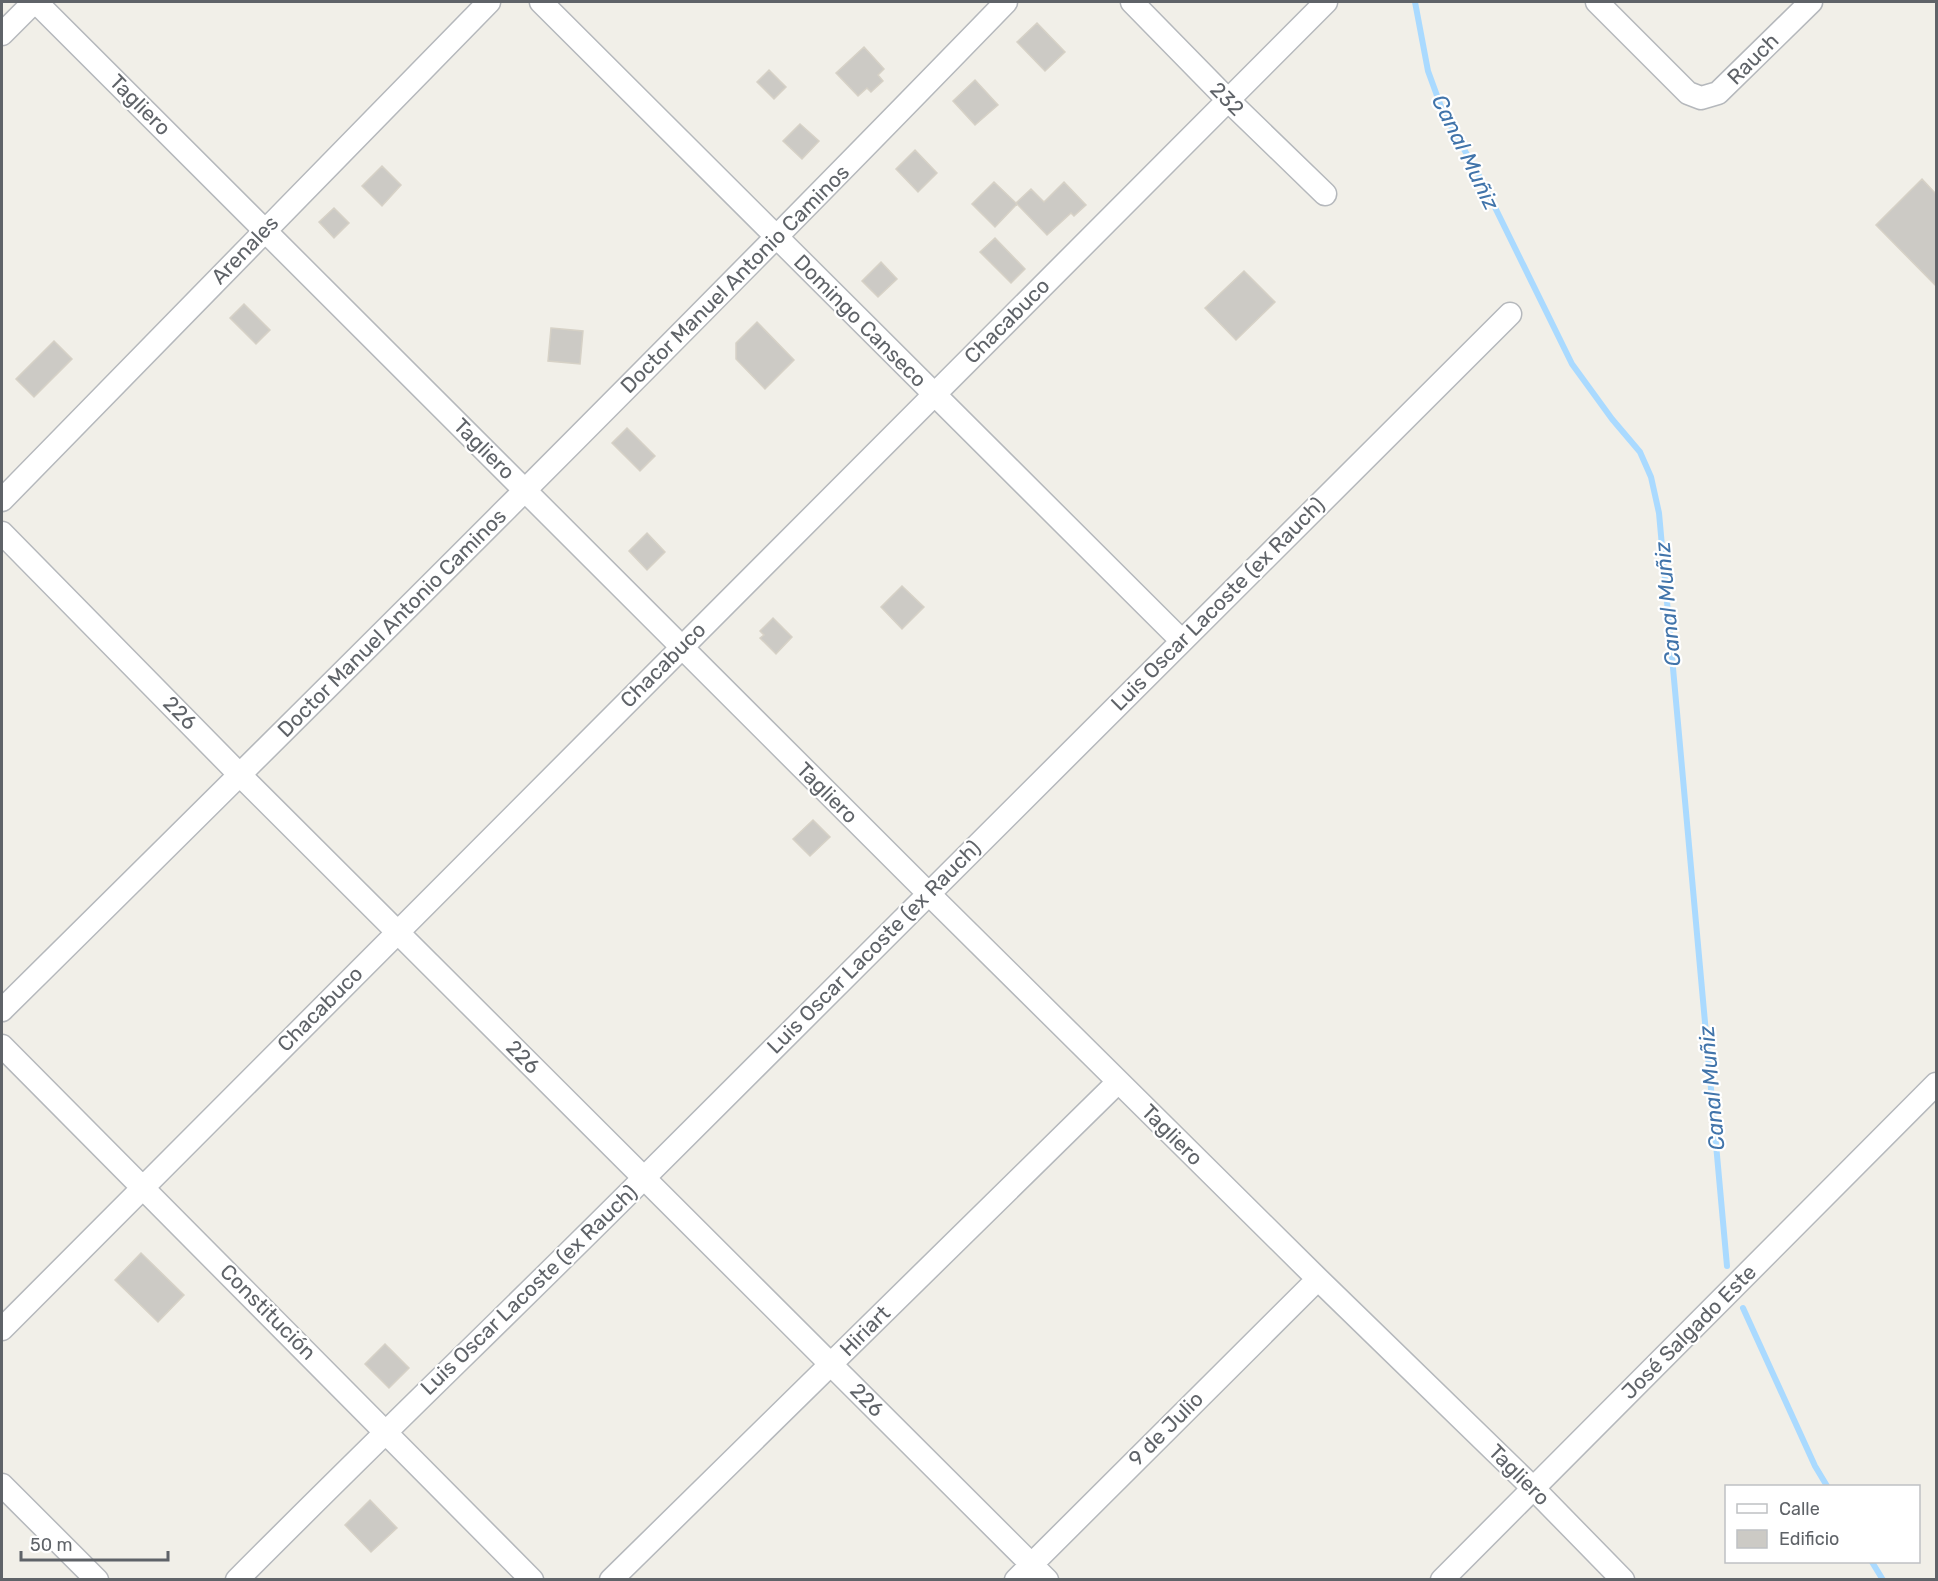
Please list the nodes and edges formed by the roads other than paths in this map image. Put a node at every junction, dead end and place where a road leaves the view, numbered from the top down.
1 (35, 2) edge
2 (489, 2) edge
3 (541, 2) edge
4 (1006, 2) edge
5 (1132, 2) edge
6 (1326, 2) edge
7 (1598, 2) edge
8 (1811, 2) edge
9 (2, 34) edge
10 (1228, 100) junction
11 (1324, 194) dead end
12 (265, 230) junction
13 (777, 238) junction
14 (1510, 314) dead end
15 (933, 393) junction
16 (526, 491) junction
17 (2, 500) edge
18 (2, 533) edge
19 (1181, 640) junction
20 (681, 647) junction
21 (240, 775) junction
22 (928, 893) junction
23 (397, 932) junction
24 (2, 1010) edge
25 (2, 1046) edge
26 (1118, 1082) junction
27 (1936, 1084) edge
28 (644, 1178) junction
29 (143, 1187) junction
30 (1317, 1279) junction
31 (2, 1329) edge
32 (831, 1364) junction
33 (386, 1431) junction
34 (2, 1485) edge
35 (1533, 1488) junction
36 (1031, 1574) edge
37 (97, 1580) edge
38 (237, 1580) edge
39 (532, 1580) edge
40 (611, 1580) edge
41 (1442, 1580) edge
42 (1623, 1580) edge

1 - 9 street
1 - 12 street, Tagliero
2 - 12 street, Arenales
3 - 13 street, Domingo Canseco
4 - 13 street, Doctor Manuel Antonio Caminos
5 - 10 street, 232
6 - 10 street, Chacabuco
7 - 8 street, Rauch
10 - 11 street, 232
10 - 15 street, Chacabuco
12 - 16 street, Tagliero
12 - 17 street, Arenales
13 - 15 street, Domingo Canseco
13 - 16 street, Doctor Manuel Antonio Caminos
14 - 19 street, Luis Oscar Lacoste (ex Rauch)
15 - 19 street, Domingo Canseco
15 - 20 street, Chacabuco
16 - 20 street, Tagliero
16 - 21 street, Doctor Manuel Antonio Caminos
18 - 21 street, 226
19 - 22 street, Luis Oscar Lacoste (ex Rauch)
20 - 22 street, Tagliero
20 - 23 street, Chacabuco
21 - 23 street, 226
21 - 24 street, Doctor Manuel Antonio Caminos
22 - 26 street, Tagliero
22 - 28 street, Luis Oscar Lacoste (ex Rauch)
23 - 28 street, 226
23 - 29 street, Chacabuco
25 - 29 street, Constitución
26 - 30 street, Tagliero
26 - 32 street, Hiriart
27 - 35 street, José Salgado Este
28 - 32 street, 226
28 - 33 street, Luis Oscar Lacoste (ex Rauch)
29 - 31 street, Chacabuco
29 - 33 street, Constitución
30 - 35 street, Tagliero
30 - 36 street, 9 de Julio
32 - 36 street, 226
32 - 40 street, Hiriart
33 - 38 street, Luis Oscar Lacoste (ex Rauch)
33 - 39 street, Constitución
34 - 37 street
35 - 41 street, José Salgado Este
35 - 42 street, Tagliero

